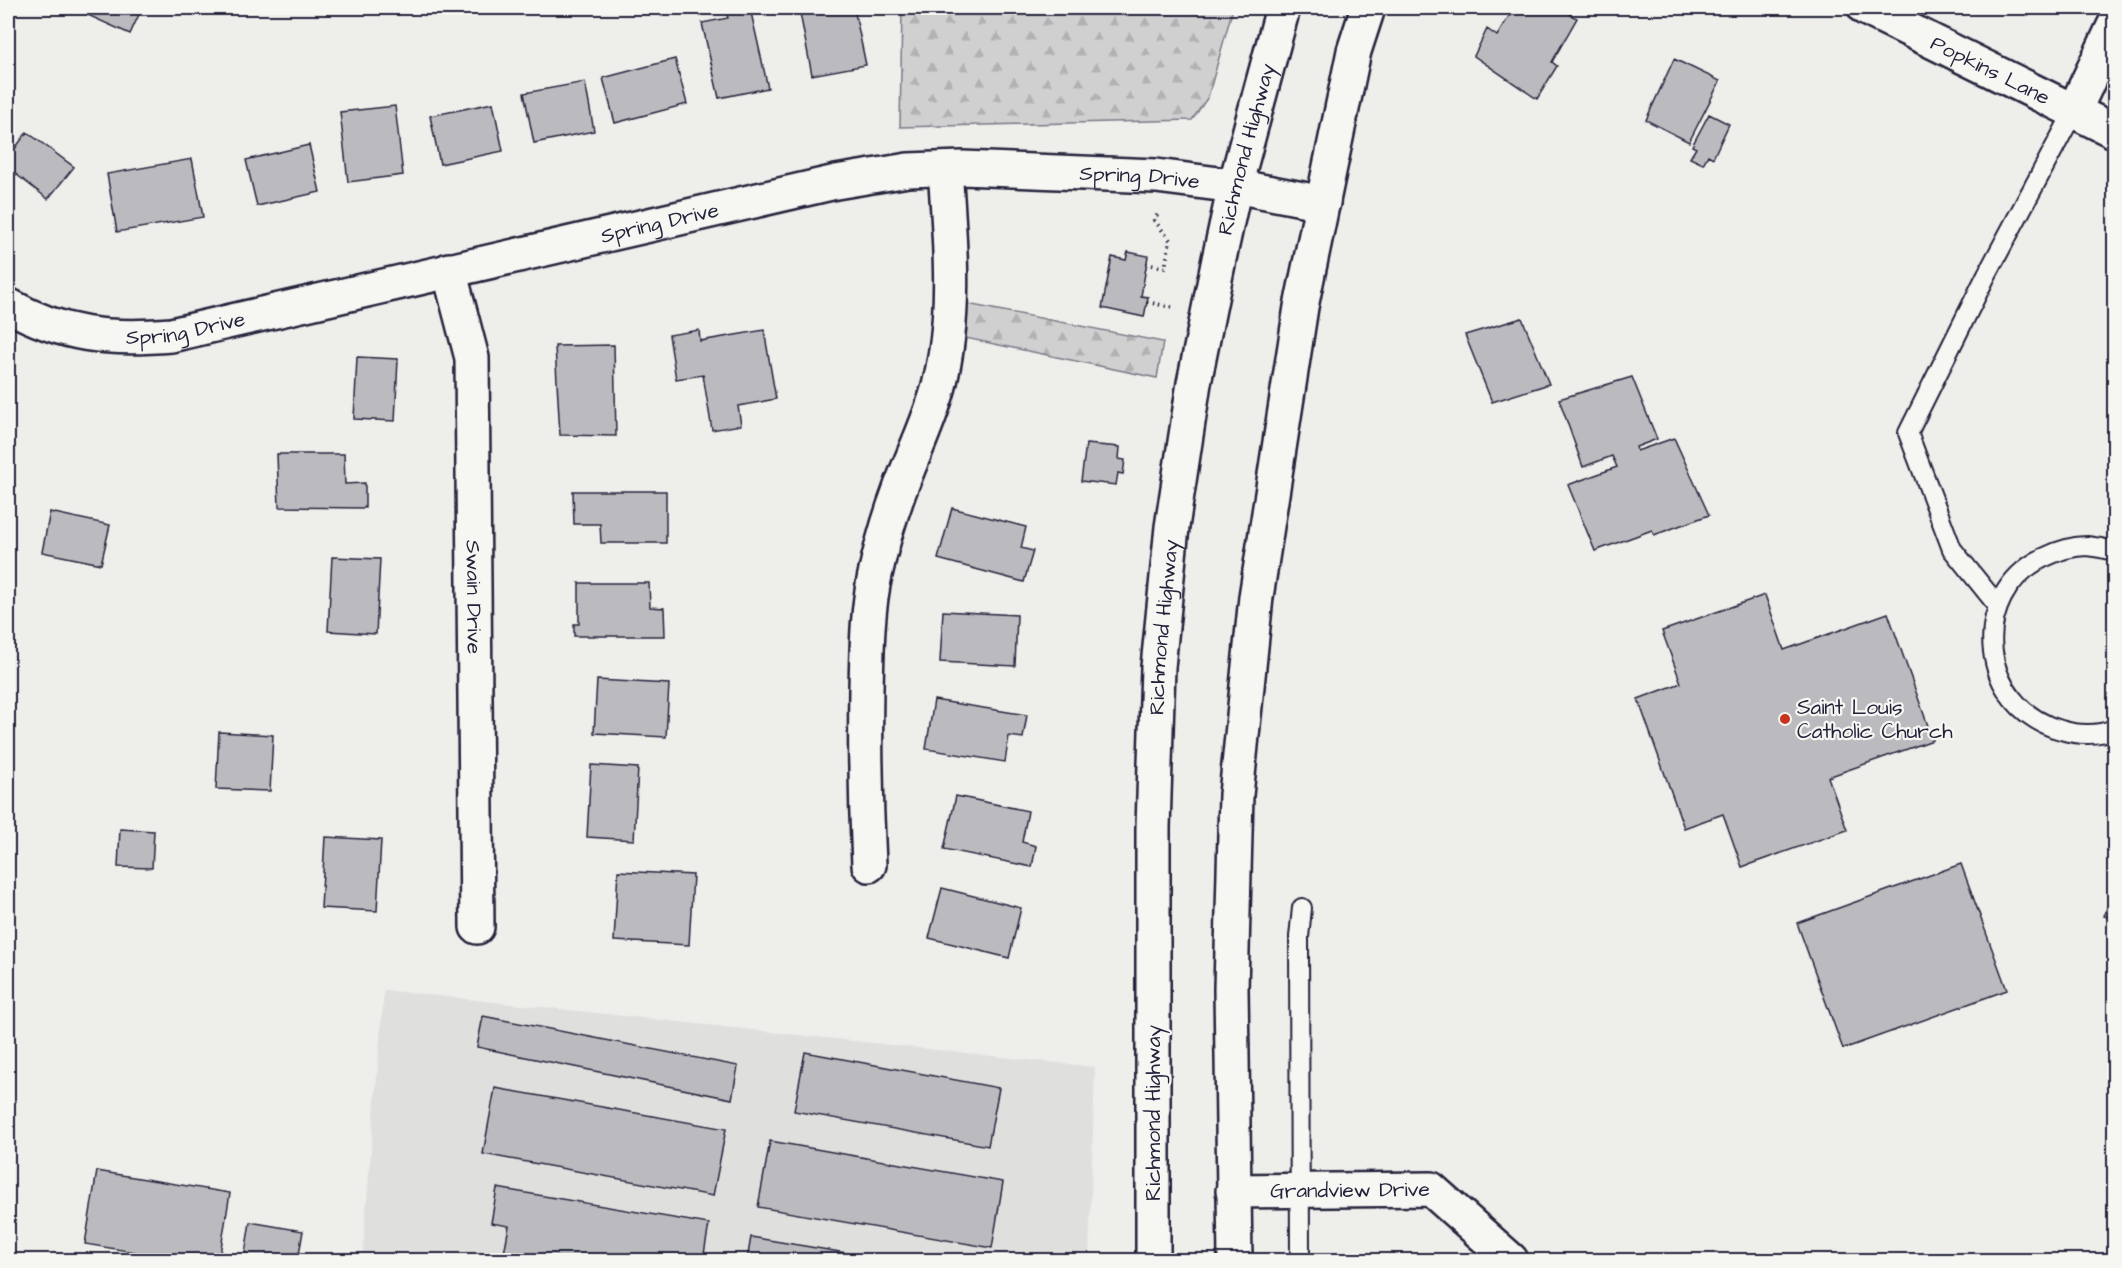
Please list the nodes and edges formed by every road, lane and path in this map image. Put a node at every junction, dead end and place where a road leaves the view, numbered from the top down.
1 (1283, 8) edge
2 (1368, 8) edge
3 (1865, 8) edge
4 (2115, 26) edge
5 (2074, 111) junction
6 (2115, 131) edge
7 (945, 169) junction
8 (1235, 186) junction
9 (1323, 203) junction
10 (1158, 214) dead end
11 (1146, 264) dead end
12 (449, 270) junction
13 (1147, 302) dead end
14 (8, 305) edge
15 (1170, 307) dead end
16 (2115, 551) edge
17 (1998, 606) junction
18 (2115, 729) edge
19 (869, 865) dead end
20 (1302, 908) dead end
21 (477, 927) dead end
22 (1300, 1190) junction
23 (1233, 1191) junction
24 (1153, 1260) edge
25 (1235, 1260) edge
26 (1300, 1260) edge
27 (1511, 1260) edge

1 - 8 main road, Richmond Highway
2 - 9 main road
3 - 5 main road, Popkins Lane
4 - 5 main road
5 - 6 main road, Popkins Lane
5 - 17 lane
7 - 8 main road, Spring Drive
7 - 12 main road, Spring Drive
7 - 19 main road
8 - 9 main road, Spring Drive
8 - 24 main road, Richmond Highway
9 - 23 main road
10 - 11 path
12 - 14 main road, Spring Drive
12 - 21 main road, Swain Drive
13 - 15 path
16 - 17 lane
17 - 18 lane
20 - 22 lane
22 - 23 main road, Grandview Drive
22 - 26 lane
22 - 27 main road, Grandview Drive
23 - 25 main road

